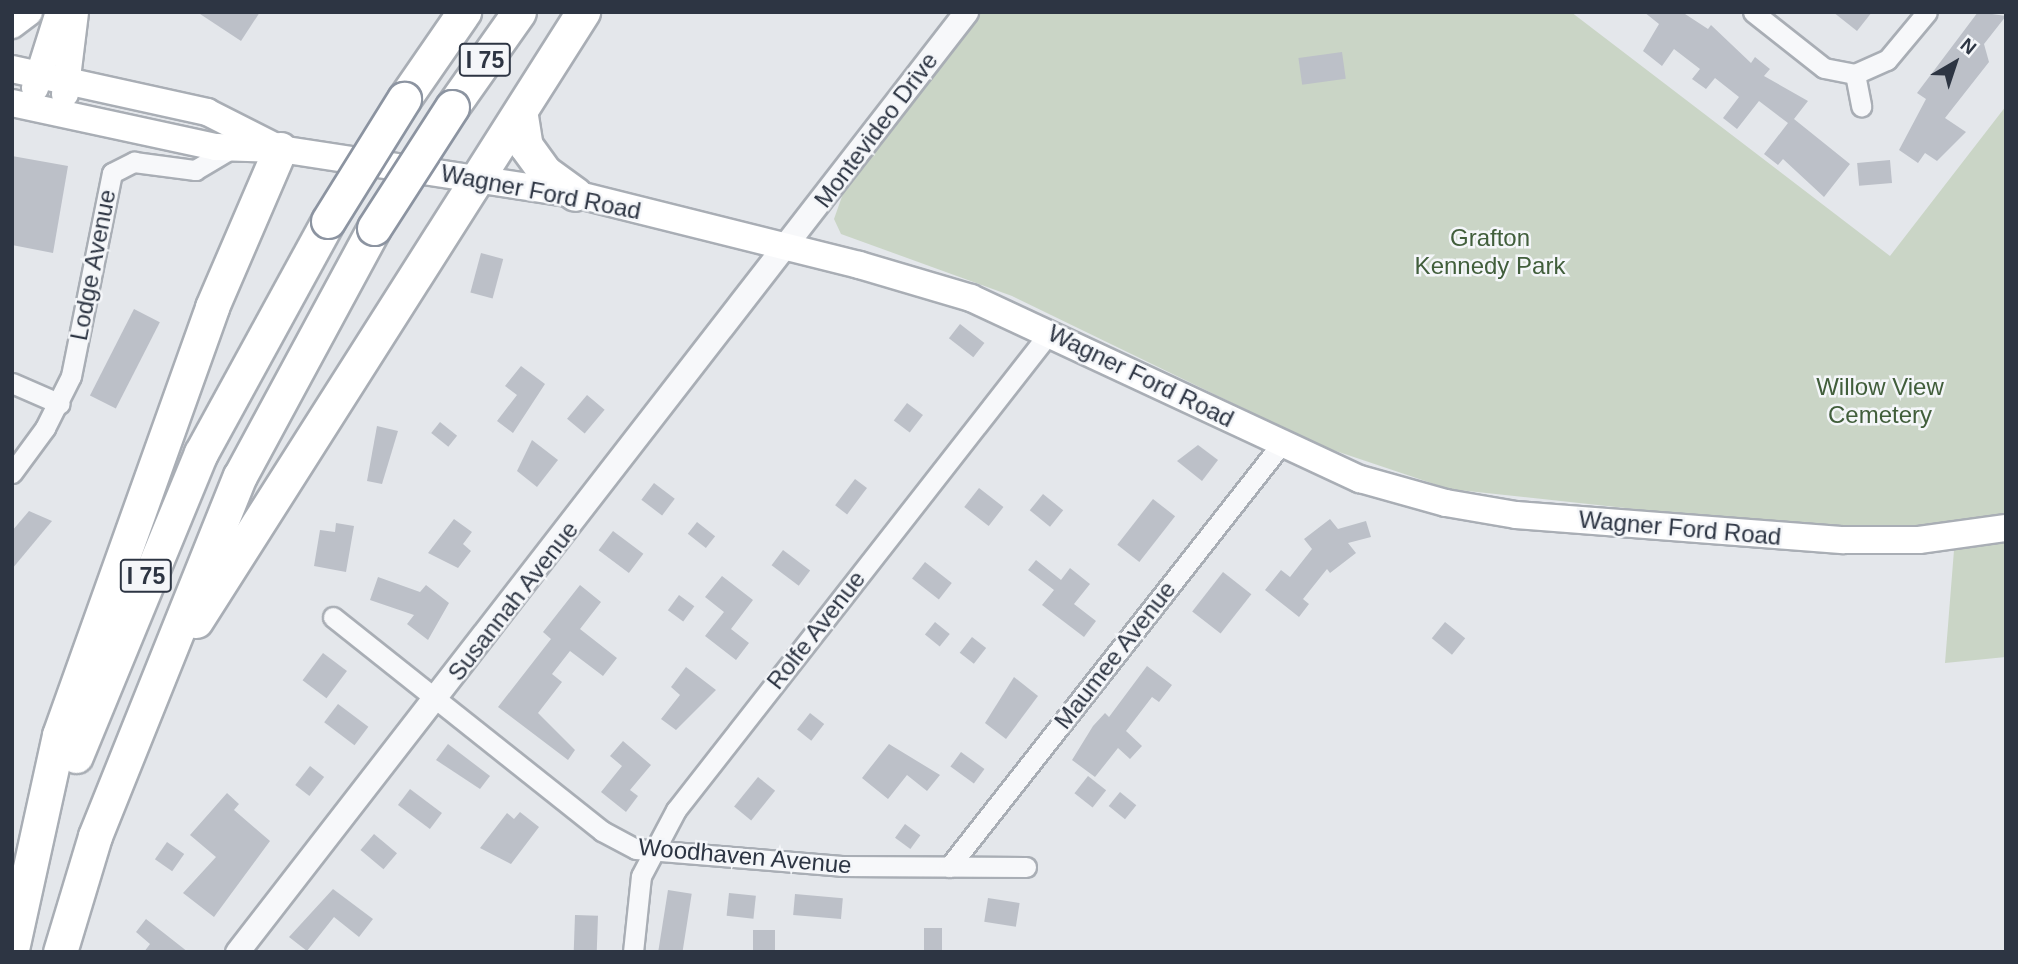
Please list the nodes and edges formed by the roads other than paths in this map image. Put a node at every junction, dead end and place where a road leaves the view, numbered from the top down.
1 (29, 12) edge
2 (59, 12) edge
3 (75, 12) edge
4 (464, 12) edge
5 (519, 12) edge
6 (583, 12) edge
7 (966, 12) edge
8 (1753, 12) edge
9 (1927, 12) edge
10 (12, 25) edge
11 (12, 69) edge
12 (1855, 74) junction
13 (29, 82) edge
14 (66, 88) junction
15 (12, 103) edge
16 (1861, 106) dead end
17 (521, 116) junction
18 (188, 140) junction
19 (234, 147) junction
20 (280, 149) junction
21 (482, 180) junction
22 (575, 194) junction
23 (784, 246) junction
24 (1050, 332) junction
25 (12, 383) edge
26 (60, 404) junction
27 (1282, 443) junction
28 (12, 472) edge
29 (2006, 528) edge
30 (333, 617) dead end
31 (171, 648) junction
32 (436, 700) junction
33 (650, 852) junction
34 (949, 867) junction
35 (1026, 867) dead end
36 (13, 950) edge
37 (60, 952) edge
38 (237, 952) edge
39 (634, 952) edge

1 - 10 main road
2 - 13 main road
3 - 14 main road
4 - 36 highway, I 75, bridge
5 - 31 highway, I 75, bridge
6 - 17 highway
7 - 23 street, Montevideo Drive
8 - 12 street
9 - 12 street
11 - 13 main road, Wagner Ford Road
12 - 16 street
13 - 14 main road, Wagner Ford Road
14 - 18 main road
14 - 20 main road, Wagner Ford Road
15 - 18 main road, Wagner Ford Road
17 - 21 highway
17 - 22 highway
18 - 19 main road, Wagner Ford Road
19 - 20 main road, Wagner Ford Road
19 - 26 street, Lodge Avenue
20 - 21 main road, Wagner Ford Road
20 - 36 highway
21 - 22 main road, Wagner Ford Road
21 - 31 highway
22 - 23 main road, Wagner Ford Road
23 - 24 main road, Wagner Ford Road
23 - 32 street, Susannah Avenue
24 - 27 main road, Wagner Ford Road
24 - 33 street, Rolfe Avenue
25 - 26 street
26 - 28 street, Lodge Avenue
27 - 29 main road, Wagner Ford Road
27 - 34 street, Maumee Avenue
30 - 32 street, Woodhaven Avenue
31 - 37 highway, I 75
32 - 33 street, Woodhaven Avenue
32 - 38 street, Susannah Avenue
33 - 34 street, Woodhaven Avenue
33 - 39 street, Rolfe Avenue
34 - 35 street, Woodhaven Avenue

